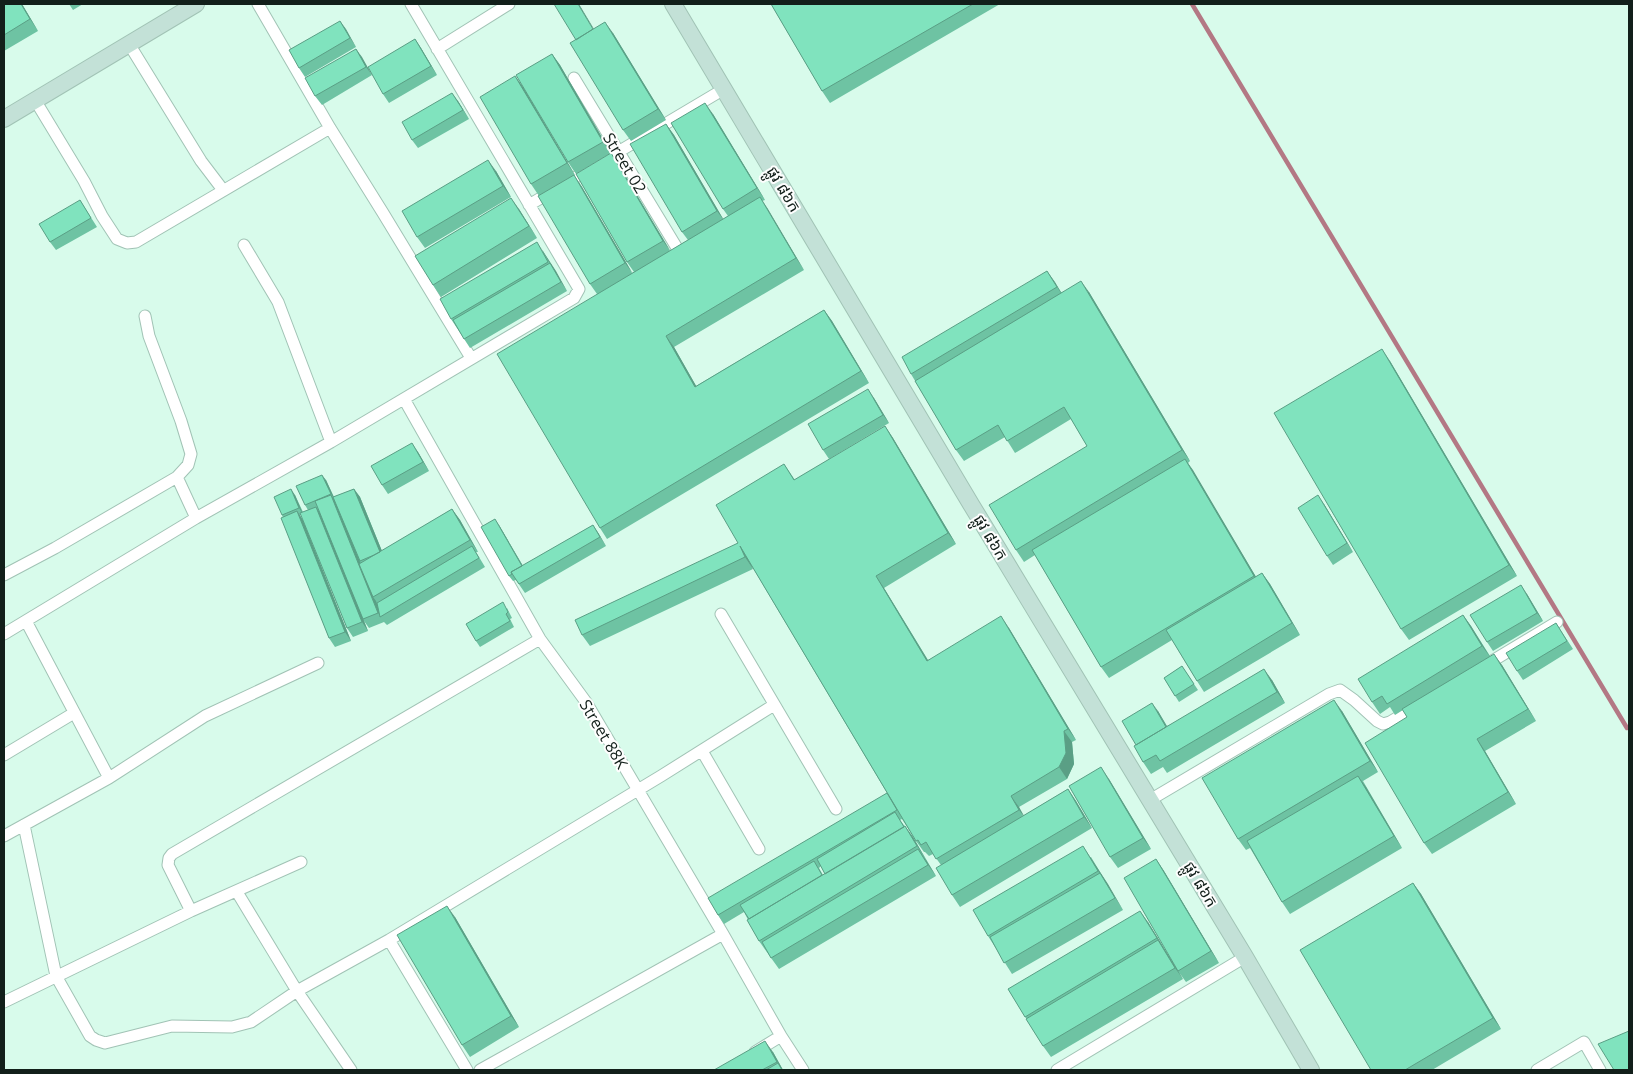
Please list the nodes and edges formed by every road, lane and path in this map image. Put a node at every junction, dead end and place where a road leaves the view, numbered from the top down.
1 (196, 4) edge
2 (258, 4) edge
3 (411, 4) edge
4 (510, 4) edge
5 (673, 4) edge
6 (129, 44) junction
7 (438, 49) junction
8 (574, 78) dead end
9 (724, 90) junction
10 (35, 100) junction
11 (4, 118) edge
12 (330, 128) junction
13 (618, 151) junction
14 (223, 190) junction
15 (523, 200) junction
16 (244, 245) dead end
17 (677, 248) edge
18 (145, 316) dead end
19 (471, 358) junction
20 (404, 398) junction
21 (331, 442) junction
22 (177, 477) junction
23 (196, 518) junction
24 (4, 575) edge
25 (721, 614) dead end
26 (26, 621) junction
27 (1557, 622) edge
28 (4, 634) edge
29 (540, 639) junction
30 (318, 663) dead end
31 (1473, 672) edge
32 (1423, 702) edge
33 (774, 705) junction
34 (74, 713) junction
35 (702, 751) junction
36 (4, 755) edge
37 (109, 778) junction
38 (637, 790) junction
39 (1150, 800) junction
40 (836, 809) dead end
41 (24, 825) junction
42 (4, 836) edge
43 (760, 849) dead end
44 (301, 862) dead end
45 (237, 892) junction
46 (191, 911) junction
47 (723, 934) junction
48 (388, 940) junction
49 (1245, 958) junction
50 (56, 976) junction
51 (297, 991) junction
52 (4, 1002) edge
53 (781, 1036) junction
54 (748, 1056) edge
55 (351, 1070) edge
56 (467, 1070) edge
57 (480, 1070) edge
58 (803, 1070) edge
59 (1057, 1070) edge
60 (1311, 1070) edge
61 (1537, 1070) edge
62 (1600, 1070) edge

1 - 6 street
2 - 12 street
3 - 7 street
4 - 7 street
5 - 9 street, ផ្លូវ ៨៦ក
6 - 10 street
6 - 14 street
7 - 15 street
8 - 13 street, Street 02
9 - 13 street
9 - 39 street, ផ្លូវ ៨៦ក
10 - 11 street
10 - 14 street
12 - 14 street
12 - 19 street
13 - 15 street
13 - 17 street, Street 02
15 - 19 street
16 - 21 street
18 - 22 street
19 - 20 street
20 - 21 street
20 - 29 street, Street 88K
21 - 23 street
22 - 23 street
22 - 24 street
23 - 26 street
25 - 33 street
26 - 28 street
26 - 34 street
27 - 31 street
29 - 38 street, Street 88K
29 - 46 street
30 - 37 street
32 - 39 street
33 - 35 street
33 - 40 street
34 - 36 street
34 - 37 street
35 - 38 street
35 - 43 street
37 - 41 street
38 - 47 street, Street 88K
38 - 48 street
39 - 49 street, ផ្លូវ ៨៦ក
41 - 42 street
41 - 50 street
44 - 45 street
45 - 46 street
45 - 51 street
46 - 50 street
47 - 53 street, Street 88K
47 - 57 street
48 - 51 street
48 - 56 street
49 - 59 street
49 - 60 street, ផ្លូវ ៨៦ក
50 - 51 street
50 - 52 street
51 - 55 street
53 - 54 street
53 - 58 street, Street 88K
61 - 62 street

